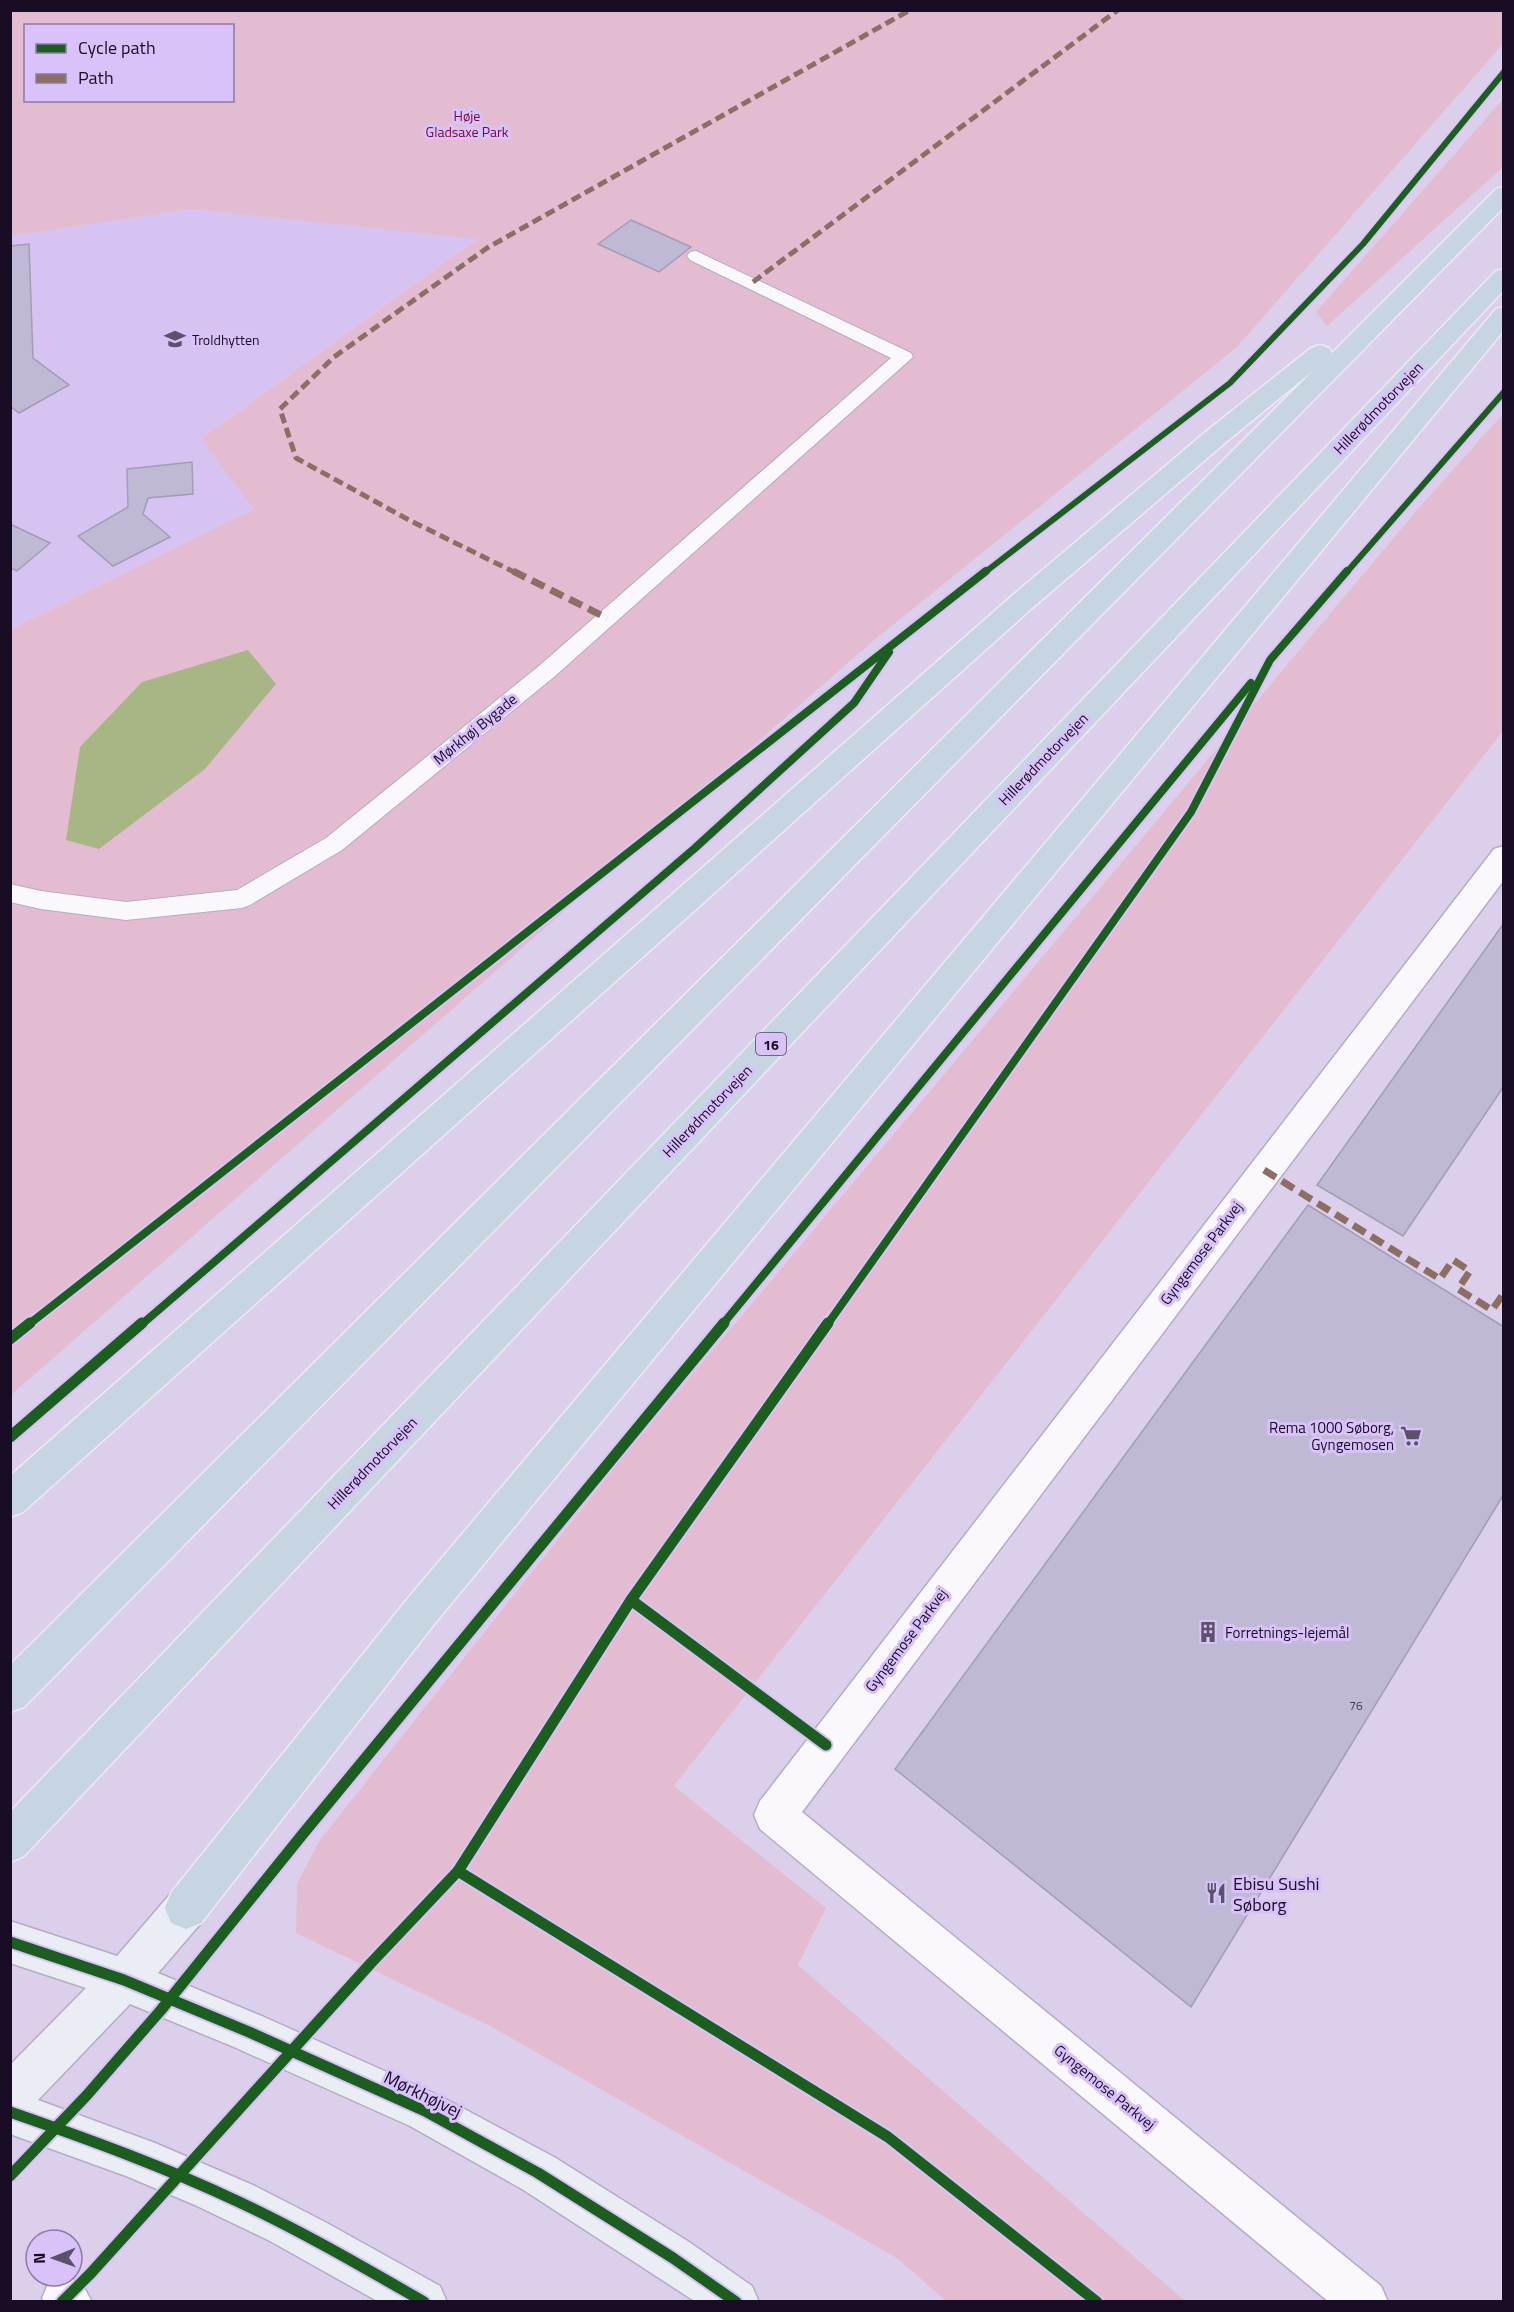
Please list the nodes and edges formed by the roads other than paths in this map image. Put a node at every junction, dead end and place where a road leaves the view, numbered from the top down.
1 (1503, 194) edge
2 (1448, 251) junction
3 (696, 256) dead end
4 (1503, 276) edge
5 (1503, 314) edge
6 (1503, 856) edge
7 (10, 893) edge
8 (10, 1500) edge
9 (10, 1693) edge
10 (10, 1842) edge
11 (186, 1908) joint
12 (10, 1942) edge
13 (124, 1980) junction
14 (10, 2097) edge
15 (10, 2112) edge
16 (424, 2301) edge
17 (736, 2301) edge
18 (1365, 2301) edge

1 - 2 highway
2 - 8 highway
2 - 9 highway
3 - 7 lane, Mørkhøj Bygade
4 - 10 highway, Hillerødmotorvejen / 16
5 - 11 highway
6 - 18 street, Gyngemose Parkvej
11 - 13 street
12 - 13 street, Mørkhøjvej
13 - 14 street
13 - 17 street, Mørkhøjvej
15 - 16 street

